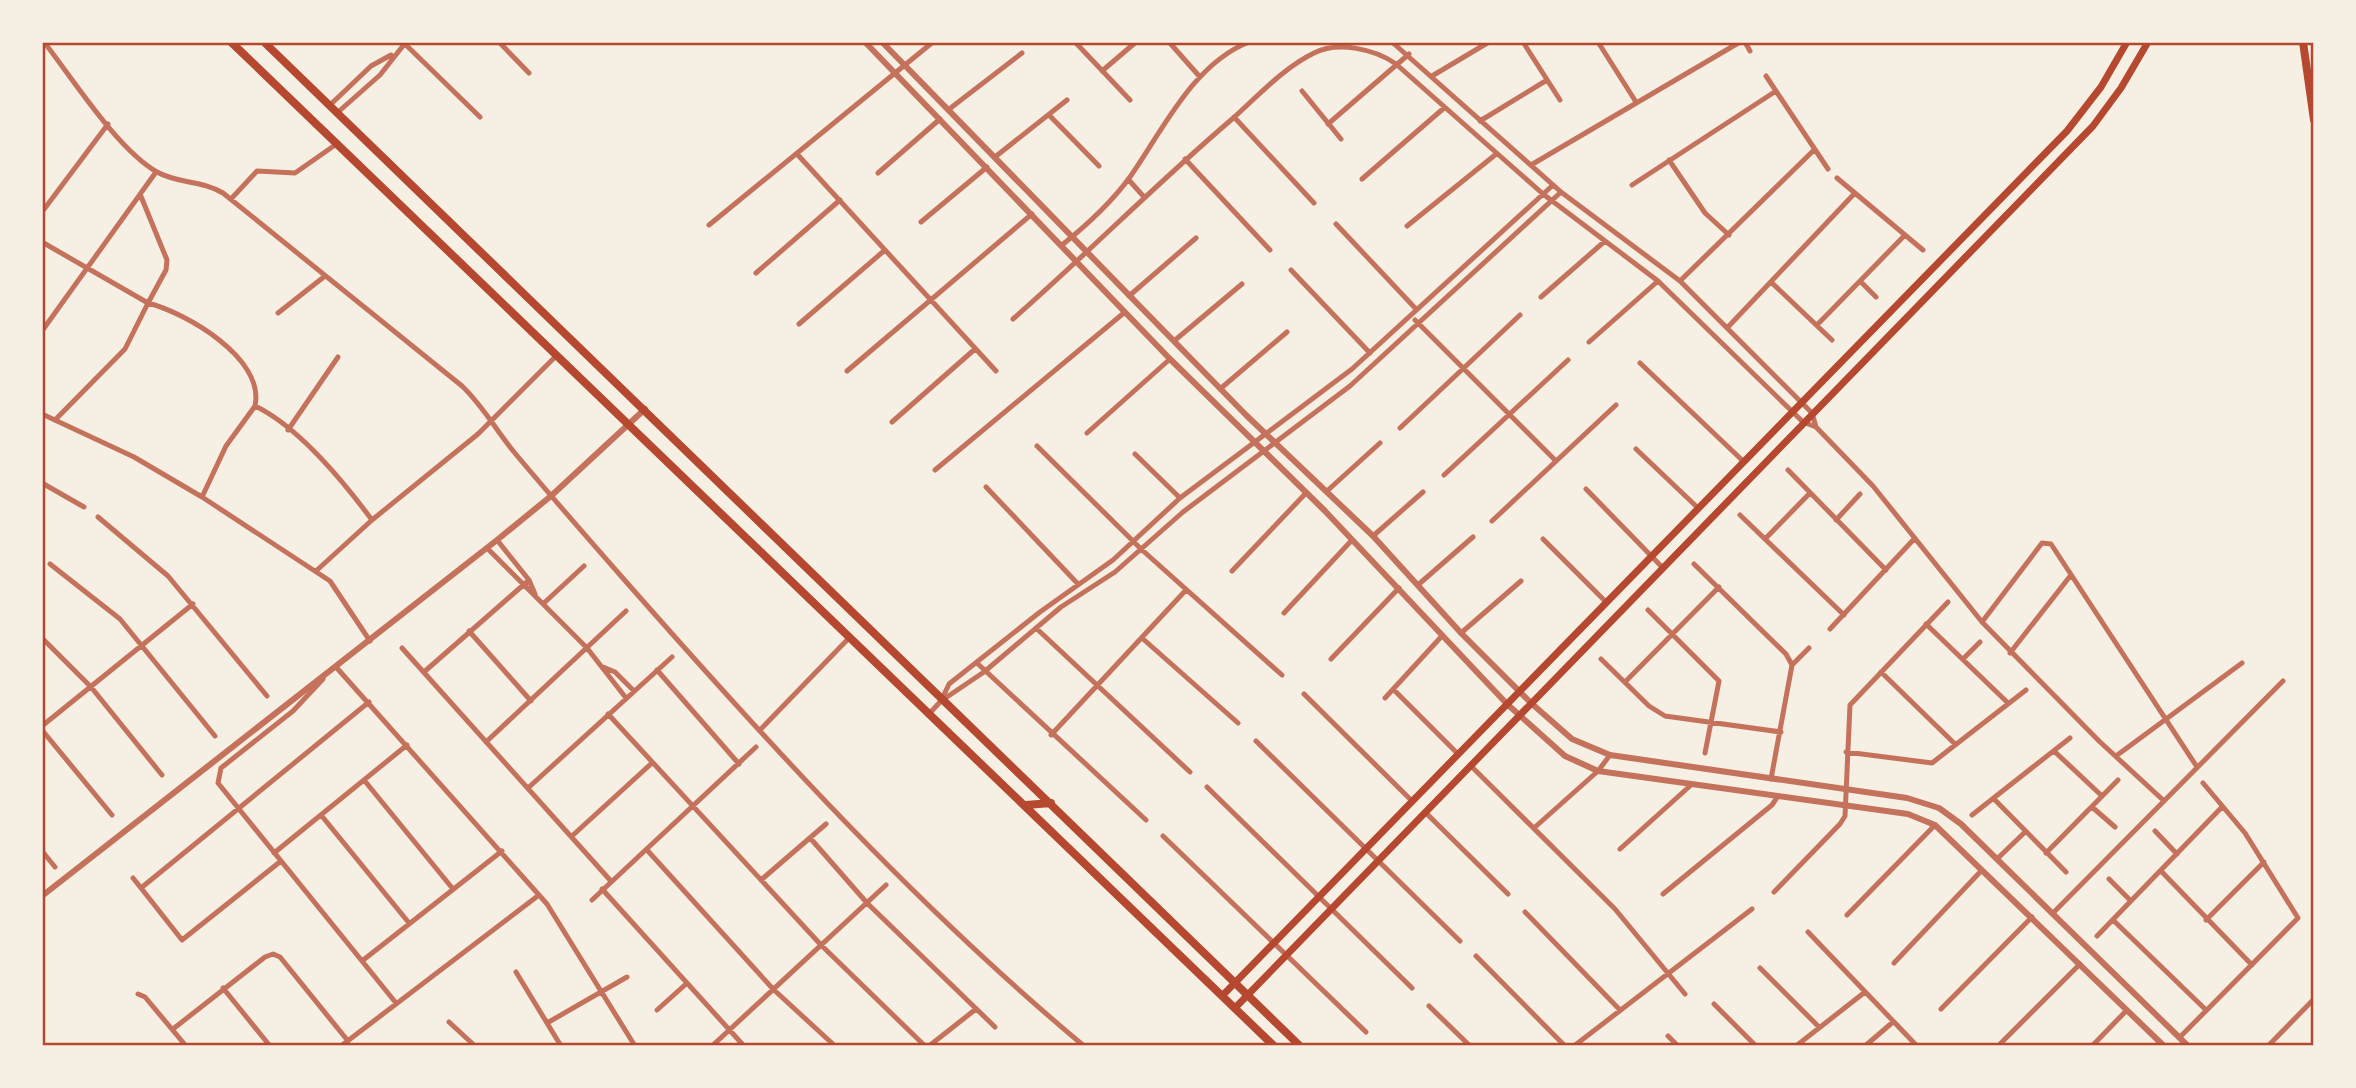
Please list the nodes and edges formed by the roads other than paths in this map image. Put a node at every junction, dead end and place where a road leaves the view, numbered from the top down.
1 (44, 42) edge
2 (231, 42) edge
3 (264, 42) edge
4 (499, 42) edge
5 (865, 42) edge
6 (882, 42) edge
7 (933, 42) edge
8 (1075, 42) edge
9 (1136, 42) edge
10 (1169, 42) edge
11 (1249, 42) edge
12 (1316, 42) edge
13 (1392, 42) edge
14 (1489, 42) edge
15 (1523, 42) edge
16 (1598, 42) edge
17 (1742, 42) edge
18 (2127, 42) edge
19 (2148, 42) edge
20 (2302, 42) edge
21 (405, 43) edge
22 (1317, 51) junction
23 (1750, 51) dead end
24 (394, 53) junction
25 (1022, 53) dead end
26 (1409, 54) junction
27 (904, 64) junction
28 (1396, 64) junction
29 (371, 66) junction
30 (1102, 71) junction
31 (894, 73) junction
32 (530, 74) dead end
33 (380, 75) junction
34 (1432, 76) junction
35 (1766, 76) dead end
36 (1200, 77) junction
37 (1547, 80) junction
38 (1302, 91) dead end
39 (1776, 91) junction
40 (1067, 100) dead end
41 (1130, 100) dead end
42 (1560, 100) dead end
43 (1636, 102) junction
44 (329, 106) junction
45 (1444, 108) junction
46 (948, 110) junction
47 (337, 113) junction
48 (1049, 115) junction
49 (480, 117) dead end
50 (1234, 117) junction
51 (940, 119) junction
52 (2314, 120) edge
53 (1480, 121) junction
54 (107, 124) junction
55 (1328, 124) junction
56 (1341, 139) dead end
57 (338, 143) junction
58 (1814, 150) junction
59 (797, 153) junction
60 (1495, 155) junction
61 (995, 157) junction
62 (1185, 159) junction
63 (1669, 160) junction
64 (1531, 165) junction
65 (1099, 166) dead end
66 (987, 167) junction
67 (1828, 169) dead end
68 (156, 172) junction
69 (878, 173) dead end
70 (1128, 178) junction
71 (1837, 178) dead end
72 (1362, 179) dead end
73 (1553, 185) junction
74 (1632, 185) dead end
75 (1561, 192) junction
76 (140, 194) junction
77 (1543, 194) junction
78 (1854, 194) junction
79 (1144, 197) junction
80 (231, 200) junction
81 (840, 201) junction
82 (1552, 201) junction
83 (1314, 203) dead end
84 (42, 212) edge
85 (1032, 214) junction
86 (921, 222) dead end
87 (709, 225) dead end
88 (1336, 225) dead end
89 (1407, 226) dead end
90 (1729, 235) junction
91 (1904, 236) junction
92 (1072, 237) junction
93 (1196, 238) dead end
94 (1605, 240) junction
95 (42, 242) edge
96 (1062, 245) junction
97 (885, 250) junction
98 (1270, 250) dead end
99 (1923, 250) dead end
100 (1086, 252) junction
101 (1077, 261) junction
102 (1937, 262) junction
103 (87, 270) junction
104 (1291, 270) dead end
105 (756, 273) dead end
106 (1949, 275) junction
107 (325, 276) junction
108 (1658, 281) junction
109 (1680, 281) junction
110 (1860, 281) junction
111 (1771, 282) junction
112 (1242, 284) dead end
113 (1129, 296) junction
114 (1541, 297) dead end
115 (1876, 297) dead end
116 (932, 301) junction
117 (148, 303) junction
118 (1416, 309) junction
119 (1125, 312) junction
120 (278, 313) dead end
121 (1410, 315) junction
122 (1520, 315) dead end
123 (1423, 316) junction
124 (1013, 319) dead end
125 (1417, 323) junction
126 (799, 324) dead end
127 (1817, 325) junction
128 (1727, 328) junction
129 (42, 331) edge
130 (1287, 332) dead end
131 (1832, 340) dead end
132 (1174, 341) junction
133 (1589, 342) dead end
134 (975, 349) junction
135 (1370, 353) junction
136 (556, 356) junction
137 (338, 357) dead end
138 (1170, 359) junction
139 (1568, 360) dead end
140 (1640, 363) dead end
141 (1461, 369) junction
142 (847, 371) dead end
143 (996, 371) dead end
144 (1220, 388) junction
145 (1800, 402) junction
146 (1616, 405) dead end
147 (255, 406) junction
148 (645, 409) junction
149 (1791, 411) junction
150 (1508, 413) junction
151 (1812, 413) junction
152 (42, 414) edge
153 (492, 419) junction
154 (55, 420) junction
155 (892, 422) dead end
156 (1803, 422) junction
157 (627, 424) junction
158 (1816, 427) junction
159 (1400, 428) dead end
160 (288, 430) junction
161 (1265, 432) junction
162 (1087, 433) dead end
163 (1253, 441) junction
164 (1274, 441) junction
165 (1380, 443) dead end
166 (1037, 446) dead end
167 (1636, 449) dead end
168 (1262, 450) junction
169 (1135, 454) dead end
170 (1555, 460) junction
171 (1743, 461) junction
172 (935, 470) dead end
173 (1788, 470) dead end
174 (1444, 475) dead end
175 (42, 483) edge
176 (986, 487) dead end
177 (1586, 489) dead end
178 (1327, 491) junction
179 (1423, 492) dead end
180 (1306, 493) junction
181 (1810, 493) junction
182 (1860, 494) dead end
183 (551, 496) junction
184 (202, 497) junction
185 (1180, 498) junction
186 (84, 507) dead end
187 (1698, 508) junction
188 (1740, 515) dead end
189 (98, 517) dead end
190 (372, 520) junction
191 (1836, 520) junction
192 (1492, 521) dead end
193 (1373, 536) junction
194 (1474, 537) dead end
195 (1915, 538) junction
196 (1765, 539) junction
197 (497, 540) junction
198 (1132, 540) junction
199 (1352, 540) junction
200 (1543, 540) dead end
201 (487, 548) junction
202 (1141, 549) junction
203 (1651, 556) junction
204 (50, 564) dead end
205 (1694, 564) dead end
206 (584, 566) dead end
207 (1662, 567) junction
208 (1886, 570) junction
209 (316, 571) junction
210 (1232, 571) dead end
211 (2071, 575) junction
212 (529, 580) junction
213 (1521, 580) dead end
214 (1078, 583) junction
215 (1419, 584) junction
216 (522, 586) junction
217 (1718, 587) junction
218 (1399, 588) junction
219 (1186, 590) junction
220 (1085, 591) junction
221 (535, 594) junction
222 (1606, 602) junction
223 (1948, 602) dead end
224 (544, 603) junction
225 (193, 604) junction
226 (1648, 610) dead end
227 (626, 611) dead end
228 (1284, 613) dead end
229 (1844, 615) junction
230 (1030, 620) junction
231 (1982, 622) junction
232 (1926, 624) junction
233 (1036, 628) junction
234 (1830, 629) dead end
235 (469, 631) junction
236 (1461, 633) junction
237 (1672, 634) junction
238 (1441, 637) junction
239 (42, 638) edge
240 (849, 638) junction
241 (1142, 638) junction
242 (370, 641) junction
243 (1980, 642) dead end
244 (143, 645) junction
245 (402, 648) dead end
246 (1809, 648) dead end
247 (587, 649) junction
248 (2010, 653) junction
249 (672, 657) dead end
250 (1331, 659) dead end
251 (1601, 659) dead end
252 (1963, 659) junction
253 (977, 663) junction
254 (2242, 663) dead end
255 (1792, 665) junction
256 (336, 667) junction
257 (603, 667) junction
258 (657, 670) junction
259 (424, 672) junction
260 (984, 672) junction
261 (1881, 672) junction
262 (1282, 675) dead end
263 (325, 676) junction
264 (1625, 681) junction
265 (2283, 681) dead end
266 (1098, 685) junction
267 (91, 687) junction
268 (1393, 689) junction
269 (2026, 690) dead end
270 (634, 691) junction
271 (1519, 691) junction
272 (1304, 694) dead end
273 (267, 696) dead end
274 (625, 698) junction
275 (1385, 698) dead end
276 (531, 701) junction
277 (942, 701) junction
278 (369, 702) junction
279 (1531, 703) junction
280 (2008, 703) junction
281 (1507, 704) junction
282 (607, 714) junction
283 (928, 715) junction
284 (1519, 716) junction
285 (2164, 719) junction
286 (1712, 722) junction
287 (1238, 723) dead end
288 (42, 728) edge
289 (760, 730) junction
290 (1781, 732) junction
291 (1051, 735) junction
292 (215, 736) dead end
293 (2070, 738) dead end
294 (1256, 741) dead end
295 (486, 742) junction
296 (407, 744) junction
297 (1955, 744) junction
298 (756, 747) dead end
299 (2054, 751) junction
300 (1705, 752) dead end
301 (1846, 752) junction
302 (1458, 754) junction
303 (1610, 755) junction
304 (2116, 756) junction
305 (652, 763) junction
306 (739, 764) junction
307 (1470, 765) junction
308 (2197, 767) junction
309 (1598, 771) junction
310 (1190, 772) dead end
311 (162, 775) dead end
312 (1771, 779) junction
313 (364, 780) junction
314 (2118, 780) dead end
315 (2203, 783) dead end
316 (1691, 785) junction
317 (1207, 787) dead end
318 (528, 788) junction
319 (1847, 789) junction
320 (1778, 796) junction
321 (2102, 796) junction
322 (1994, 799) junction
323 (2163, 800) junction
324 (1412, 801) junction
325 (1051, 803) junction
326 (1026, 805) junction
327 (1847, 806) junction
328 (2092, 807) junction
329 (2222, 807) junction
330 (693, 808) junction
331 (240, 810) junction
332 (1425, 812) junction
333 (112, 815) dead end
334 (320, 815) junction
335 (1972, 815) dead end
336 (1146, 820) dead end
337 (826, 824) dead end
338 (1935, 825) junction
339 (2115, 827) dead end
340 (1534, 828) junction
341 (2155, 831) dead end
342 (2025, 832) junction
343 (572, 836) junction
344 (1163, 836) dead end
345 (811, 839) junction
346 (1366, 848) junction
347 (1620, 849) dead end
348 (42, 850) edge
349 (647, 850) junction
350 (502, 851) junction
351 (274, 853) junction
352 (2046, 853) junction
353 (2177, 854) junction
354 (1997, 859) junction
355 (1378, 860) junction
356 (281, 861) junction
357 (2264, 862) junction
358 (55, 867) dead end
359 (1982, 870) junction
360 (2066, 872) dead end
361 (2161, 872) junction
362 (133, 878) dead end
363 (2109, 879) dead end
364 (610, 880) junction
365 (761, 880) junction
366 (886, 885) dead end
367 (141, 888) junction
368 (453, 889) junction
369 (602, 889) junction
370 (1774, 892) dead end
371 (1508, 894) dead end
372 (1663, 894) dead end
373 (539, 895) junction
374 (42, 896) edge
375 (1320, 896) junction
376 (592, 900) dead end
377 (2131, 901) junction
378 (867, 903) junction
379 (1333, 908) junction
380 (1752, 909) dead end
381 (1525, 912) dead end
382 (2053, 914) junction
383 (1847, 915) dead end
384 (2032, 917) junction
385 (2112, 920) junction
386 (2206, 920) junction
387 (409, 923) junction
388 (1808, 932) dead end
389 (2097, 936) dead end
390 (182, 940) junction
391 (1460, 941) dead end
392 (1273, 943) junction
393 (175, 945) dead end
394 (821, 945) junction
395 (1286, 956) junction
396 (1476, 956) dead end
397 (362, 961) junction
398 (1894, 963) dead end
399 (2080, 964) junction
400 (2252, 965) junction
401 (1760, 968) dead end
402 (1668, 971) junction
403 (516, 972) dead end
404 (627, 976) dead end
405 (1235, 982) junction
406 (686, 984) junction
407 (223, 988) junction
408 (1412, 988) dead end
409 (773, 989) junction
410 (602, 992) junction
411 (1864, 992) junction
412 (138, 994) dead end
413 (1685, 994) dead end
414 (1223, 995) junction
415 (1248, 995) junction
416 (2314, 999) edge
417 (396, 1003) junction
418 (1714, 1004) dead end
419 (1429, 1006) dead end
420 (1235, 1008) junction
421 (976, 1009) junction
422 (1941, 1009) dead end
423 (657, 1010) dead end
424 (1620, 1010) junction
425 (2127, 1010) junction
426 (2206, 1010) junction
427 (449, 1022) dead end
428 (1894, 1022) junction
429 (547, 1023) junction
430 (995, 1027) dead end
431 (1819, 1027) junction
432 (173, 1029) junction
433 (728, 1030) junction
434 (1366, 1032) dead end
435 (1668, 1036) dead end
436 (2179, 1037) junction
437 (348, 1041) junction
438 (186, 1046) edge
439 (270, 1046) edge
440 (341, 1046) edge
441 (475, 1046) edge
442 (561, 1046) edge
443 (635, 1046) edge
444 (712, 1046) edge
445 (744, 1046) edge
446 (835, 1046) edge
447 (927, 1046) edge
448 (1084, 1046) edge
449 (1274, 1046) edge
450 (1300, 1046) edge
451 (1470, 1046) edge
452 (1565, 1046) edge
453 (1574, 1046) edge
454 (1678, 1046) edge
455 (1756, 1046) edge
456 (1796, 1046) edge
457 (1865, 1046) edge
458 (1917, 1046) edge
459 (1998, 1046) edge
460 (2092, 1046) edge
461 (2164, 1046) edge
462 (2188, 1046) edge
463 (2268, 1046) edge

1 - 54 street
2 - 57 main road
3 - 44 main road
4 - 32 street
5 - 31 street
6 - 27 street
7 - 27 street
8 - 30 street
9 - 30 street
10 - 36 street
11 - 36 street
12 - 22 street
13 - 26 street
14 - 34 street
15 - 37 street
16 - 43 street
17 - 23 street
17 - 43 street
18 - 102 main road
19 - 106 main road
20 - 52 main road
21 - 24 street
21 - 49 street
22 - 28 street
22 - 50 street
24 - 29 street
24 - 33 street
25 - 46 street
26 - 28 street
26 - 34 street
27 - 31 street
27 - 46 street
28 - 45 street
28 - 55 street
29 - 33 street
29 - 44 street
30 - 41 street
31 - 51 street
31 - 59 street
33 - 47 street
34 - 53 street
35 - 39 street
36 - 70 street
37 - 42 street
37 - 53 street
38 - 55 street
39 - 58 street
39 - 63 street
40 - 48 street
43 - 64 street
44 - 47 main road
45 - 60 street
45 - 72 street
46 - 61 street
47 - 148 main road
48 - 61 street
48 - 65 street
50 - 62 street
50 - 83 street
51 - 66 street
51 - 69 street
53 - 64 street
54 - 68 street
54 - 84 street
55 - 56 street
57 - 80 street
57 - 136 main road
58 - 67 street
58 - 90 street
59 - 81 street
59 - 87 street
60 - 77 street
60 - 89 street
61 - 92 street
62 - 79 street
62 - 98 street
63 - 74 street
63 - 90 street
64 - 73 street
66 - 85 street
66 - 86 street
68 - 76 street
68 - 80 street
70 - 79 street
70 - 92 street
71 - 78 street
73 - 75 street
73 - 77 street
75 - 82 street
75 - 109 street
76 - 103 street
76 - 117 street
77 - 82 street
77 - 118 street
78 - 91 street
78 - 111 street
79 - 100 street
80 - 107 street
81 - 97 street
81 - 105 street
82 - 94 street
82 - 123 street
85 - 96 street
85 - 116 street
88 - 118 street
90 - 109 street
91 - 99 street
91 - 110 street
92 - 96 street
92 - 100 street
93 - 113 street
94 - 108 street
94 - 114 street
95 - 103 street
96 - 101 street
97 - 116 street
97 - 126 street
100 - 101 street
100 - 113 street
101 - 119 street
101 - 124 street
102 - 106 main road
102 - 145 main road
103 - 117 street
103 - 129 street
104 - 135 street
106 - 151 main road
107 - 120 street
107 - 153 street
108 - 133 street
108 - 149 street
109 - 128 street
110 - 115 street
110 - 127 street
111 - 127 street
111 - 128 street
112 - 132 street
113 - 132 street
116 - 134 street
116 - 142 street
117 - 147 street
117 - 154 street
118 - 121 street
118 - 123 street
119 - 138 street
119 - 172 street
121 - 125 street
121 - 135 street
122 - 141 street
123 - 125 street
125 - 141 street
125 - 164 street
127 - 131 street
128 - 145 street
130 - 144 street
132 - 144 street
134 - 143 street
134 - 155 street
135 - 161 street
136 - 153 street
136 - 157 main road
137 - 160 street
138 - 162 street
138 - 163 street
139 - 150 street
140 - 171 street
141 - 150 street
141 - 159 street
144 - 161 street
145 - 149 main road
145 - 151 street
146 - 170 street
147 - 160 street
147 - 184 street
148 - 157 street
148 - 277 main road
149 - 156 street
149 - 171 main road
150 - 170 street
150 - 174 street
151 - 156 main road
151 - 158 street
152 - 154 street
153 - 183 street
153 - 190 street
154 - 184 street
156 - 158 street
156 - 207 main road
157 - 183 street
157 - 240 main road
158 - 195 street
160 - 190 street
161 - 163 street
161 - 164 street
163 - 168 street
163 - 185 street
164 - 168 street
164 - 178 street
165 - 178 street
166 - 198 street
167 - 187 street
168 - 180 street
168 - 202 street
169 - 185 street
170 - 192 street
171 - 187 main road
173 - 181 street
175 - 186 street
176 - 214 street
177 - 203 street
178 - 193 street
179 - 193 street
180 - 199 street
180 - 210 street
181 - 191 street
181 - 196 street
182 - 191 street
183 - 197 street
183 - 289 street
184 - 209 street
185 - 198 street
187 - 203 main road
188 - 196 street
189 - 225 street
190 - 209 street
191 - 208 street
193 - 215 street
194 - 215 street
195 - 208 street
195 - 231 street
196 - 229 street
197 - 201 street
197 - 212 street
198 - 202 street
198 - 214 street
199 - 218 street
199 - 228 street
200 - 222 street
201 - 216 street
201 - 242 street
202 - 219 street
202 - 220 street
203 - 207 street
203 - 222 main road
204 - 244 street
205 - 217 street
206 - 224 street
207 - 279 main road
208 - 229 street
209 - 242 street
211 - 231 street
211 - 248 street
211 - 285 street
212 - 216 street
212 - 221 street
213 - 236 street
214 - 220 street
214 - 230 street
215 - 236 street
216 - 221 street
216 - 235 street
217 - 237 street
217 - 255 street
218 - 238 street
218 - 250 street
219 - 241 street
219 - 262 street
220 - 233 street
221 - 224 street
222 - 271 main road
223 - 232 street
224 - 247 street
225 - 244 street
225 - 273 street
226 - 237 street
227 - 247 street
229 - 234 street
230 - 233 street
230 - 253 street
231 - 248 street
232 - 252 street
232 - 261 street
233 - 260 street
233 - 266 street
235 - 259 street
235 - 276 street
236 - 271 street
237 - 264 street
237 - 286 street
238 - 268 street
238 - 281 street
239 - 267 street
240 - 283 main road
240 - 289 street
241 - 266 street
241 - 287 street
242 - 256 street
243 - 252 street
244 - 267 street
244 - 292 street
245 - 259 street
246 - 255 street
247 - 257 street
247 - 276 street
248 - 304 street
249 - 258 street
251 - 264 street
252 - 280 street
253 - 260 street
253 - 277 street
254 - 285 street
255 - 290 street
256 - 263 street
256 - 278 street
257 - 270 street
257 - 274 street
258 - 270 street
258 - 306 street
259 - 295 street
260 - 277 street
260 - 291 street
261 - 297 street
261 - 301 street
263 - 331 street
263 - 374 street
264 - 286 street
265 - 308 street
266 - 291 street
266 - 310 street
267 - 288 street
267 - 311 street
268 - 275 street
268 - 302 street
269 - 280 street
270 - 274 street
271 - 279 street
271 - 281 main road
272 - 324 street
274 - 282 street
276 - 295 street
277 - 283 street
277 - 325 main road
278 - 296 street
278 - 331 street
279 - 284 main road
279 - 303 street
280 - 297 street
281 - 284 street
281 - 302 main road
282 - 305 street
282 - 318 street
283 - 326 main road
284 - 307 main road
284 - 309 street
285 - 304 street
285 - 308 street
286 - 290 street
286 - 300 street
288 - 333 street
289 - 448 street
290 - 312 street
291 - 336 street
293 - 299 street
294 - 346 street
295 - 318 street
296 - 313 street
296 - 350 street
297 - 301 street
298 - 306 street
299 - 321 street
299 - 322 street
301 - 319 street
302 - 324 main road
303 - 309 street
303 - 312 street
304 - 323 street
305 - 330 street
305 - 343 street
306 - 330 street
307 - 332 main road
307 - 340 street
308 - 323 street
309 - 316 street
309 - 340 street
312 - 319 street
313 - 334 street
313 - 368 street
314 - 321 street
315 - 329 street
316 - 320 street
316 - 347 street
317 - 375 street
318 - 343 street
319 - 327 street
319 - 354 street
320 - 327 street
320 - 372 street
321 - 328 street
322 - 335 street
322 - 342 street
323 - 382 street
324 - 346 main road
325 - 326 main road
325 - 405 main road
326 - 414 main road
327 - 338 street
327 - 370 street
328 - 339 street
328 - 352 street
329 - 353 street
329 - 357 street
330 - 349 street
330 - 365 street
331 - 351 street
331 - 367 street
332 - 355 main road
332 - 371 street
334 - 351 street
334 - 387 street
337 - 345 street
338 - 359 street
338 - 383 street
340 - 402 street
341 - 353 street
342 - 352 street
342 - 354 street
343 - 364 street
344 - 392 street
345 - 365 street
345 - 378 street
346 - 355 street
346 - 375 main road
348 - 358 street
349 - 364 street
349 - 409 street
350 - 368 street
350 - 373 street
351 - 356 street
352 - 360 street
353 - 361 street
354 - 382 street
355 - 379 main road
355 - 391 street
356 - 390 street
356 - 397 street
357 - 386 street
357 - 400 street
359 - 384 street
359 - 398 street
361 - 377 street
361 - 386 street
362 - 367 street
363 - 377 street
364 - 369 street
365 - 394 street
366 - 378 street
367 - 390 street
368 - 387 street
369 - 376 street
369 - 406 street
373 - 410 street
373 - 417 street
375 - 379 street
375 - 392 main road
377 - 385 street
378 - 394 street
378 - 421 street
379 - 395 main road
379 - 408 street
380 - 402 street
381 - 424 street
382 - 436 street
384 - 399 street
384 - 422 street
385 - 389 street
385 - 426 street
386 - 400 street
387 - 397 street
388 - 411 street
390 - 393 street
392 - 395 street
392 - 405 main road
394 - 409 street
394 - 447 street
395 - 415 main road
395 - 434 street
396 - 452 street
397 - 417 street
399 - 425 street
399 - 459 street
400 - 426 street
401 - 431 street
402 - 413 street
402 - 424 street
403 - 429 street
404 - 410 street
405 - 414 main road
405 - 415 main road
406 - 423 street
406 - 433 street
407 - 432 street
407 - 437 street
407 - 439 street
409 - 433 street
409 - 446 street
410 - 429 street
410 - 443 street
411 - 428 street
411 - 431 street
412 - 432 street
414 - 420 main road
415 - 420 main road
415 - 450 main road
416 - 463 street
417 - 437 street
418 - 455 street
419 - 451 street
420 - 449 main road
421 - 430 street
421 - 447 street
424 - 453 street
425 - 460 street
425 - 461 street
426 - 436 street
427 - 441 street
428 - 457 street
428 - 458 street
429 - 442 street
431 - 456 street
432 - 438 street
433 - 444 street
433 - 445 street
435 - 454 street
436 - 462 street
437 - 440 street

